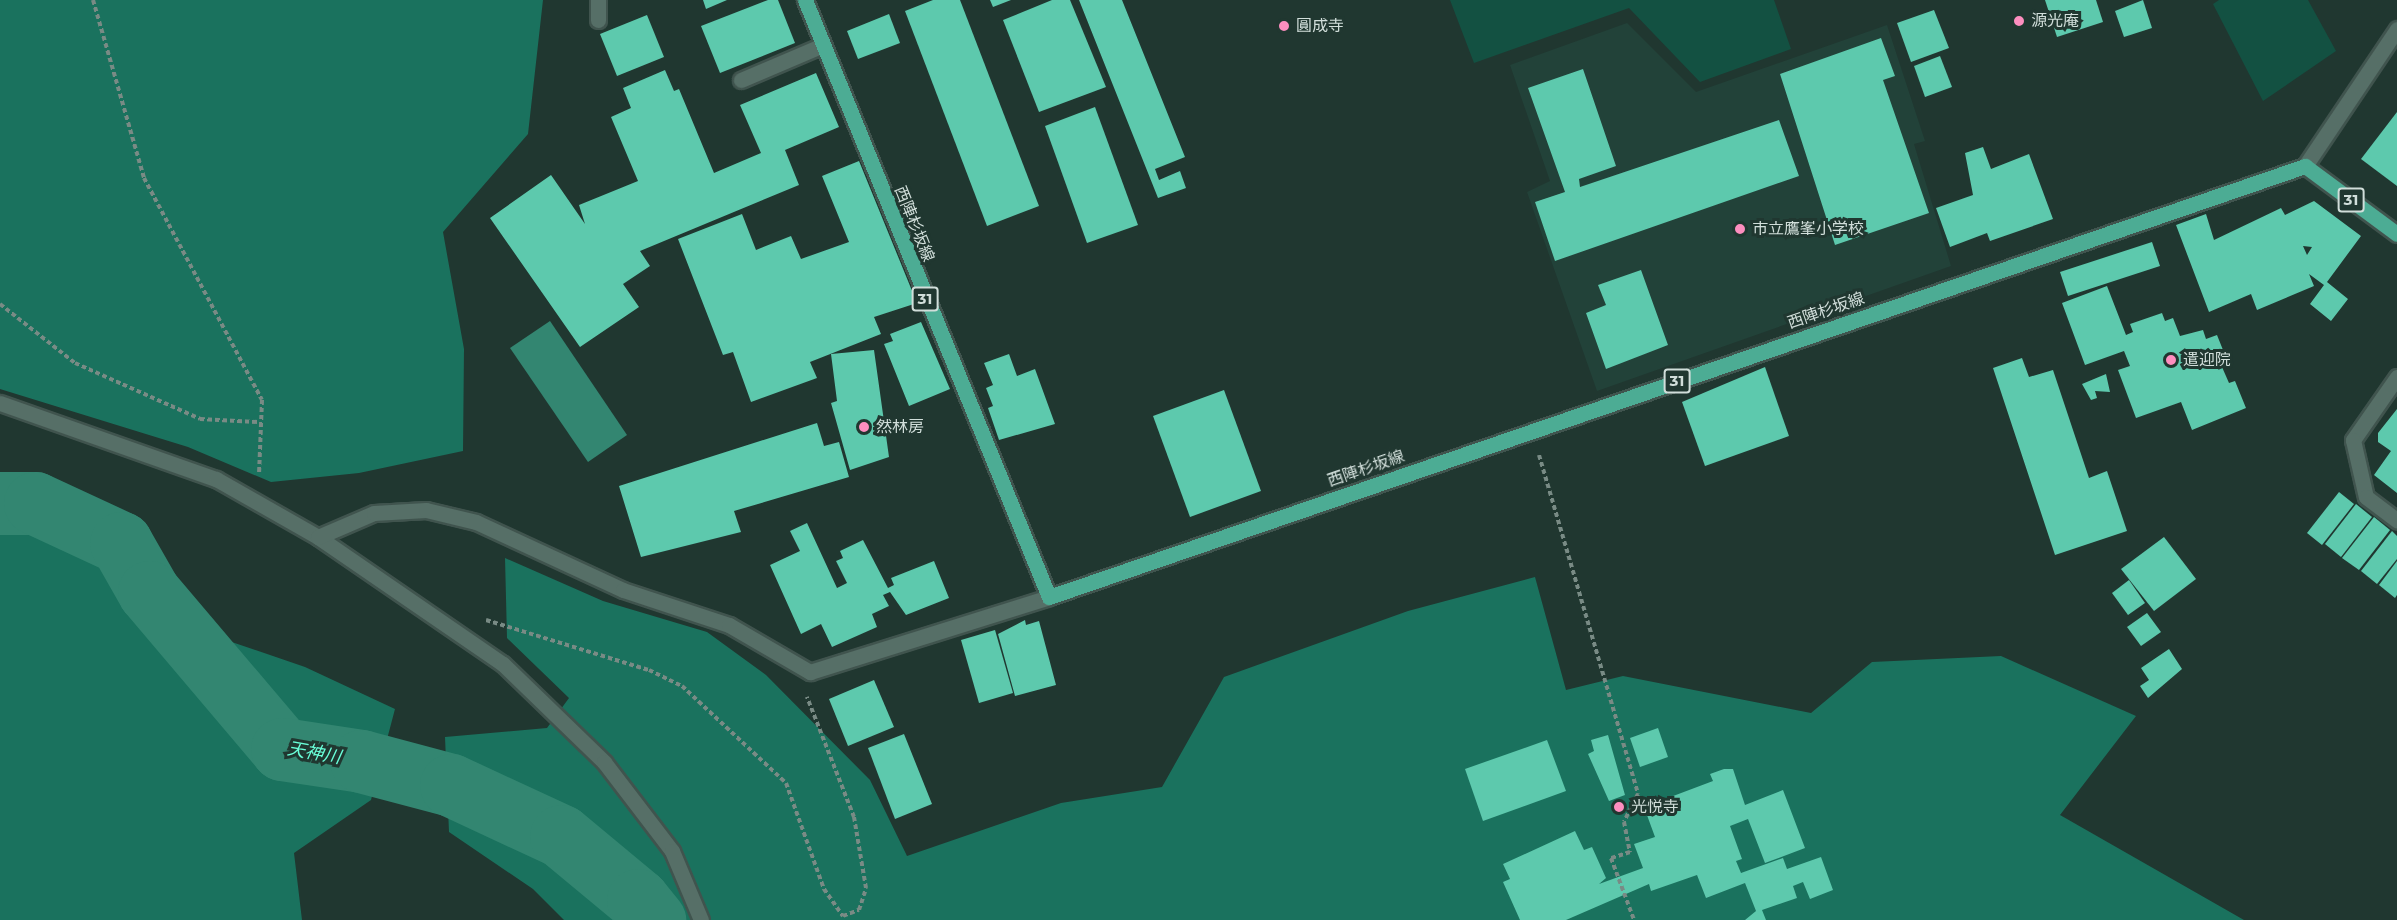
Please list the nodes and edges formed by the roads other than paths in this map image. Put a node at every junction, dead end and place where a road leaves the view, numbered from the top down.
1 (598, 0) edge
2 (805, 0) edge
3 (598, 20) dead end
4 (2397, 29) edge
5 (823, 45) junction
6 (741, 80) dead end
7 (2305, 166) junction
8 (2397, 234) edge
9 (2397, 377) edge
10 (0, 403) edge
11 (2397, 520) edge
12 (318, 537) junction
13 (1049, 597) junction
14 (701, 920) edge

1 - 3 street
2 - 5 main road, 西陣杉坂線 / 31
4 - 7 street
5 - 6 street
5 - 13 main road, 西陣杉坂線 / 31
7 - 8 main road, 31
7 - 13 main road, 西陣杉坂線 / 31
9 - 11 street
10 - 12 street
12 - 13 street
12 - 14 street

